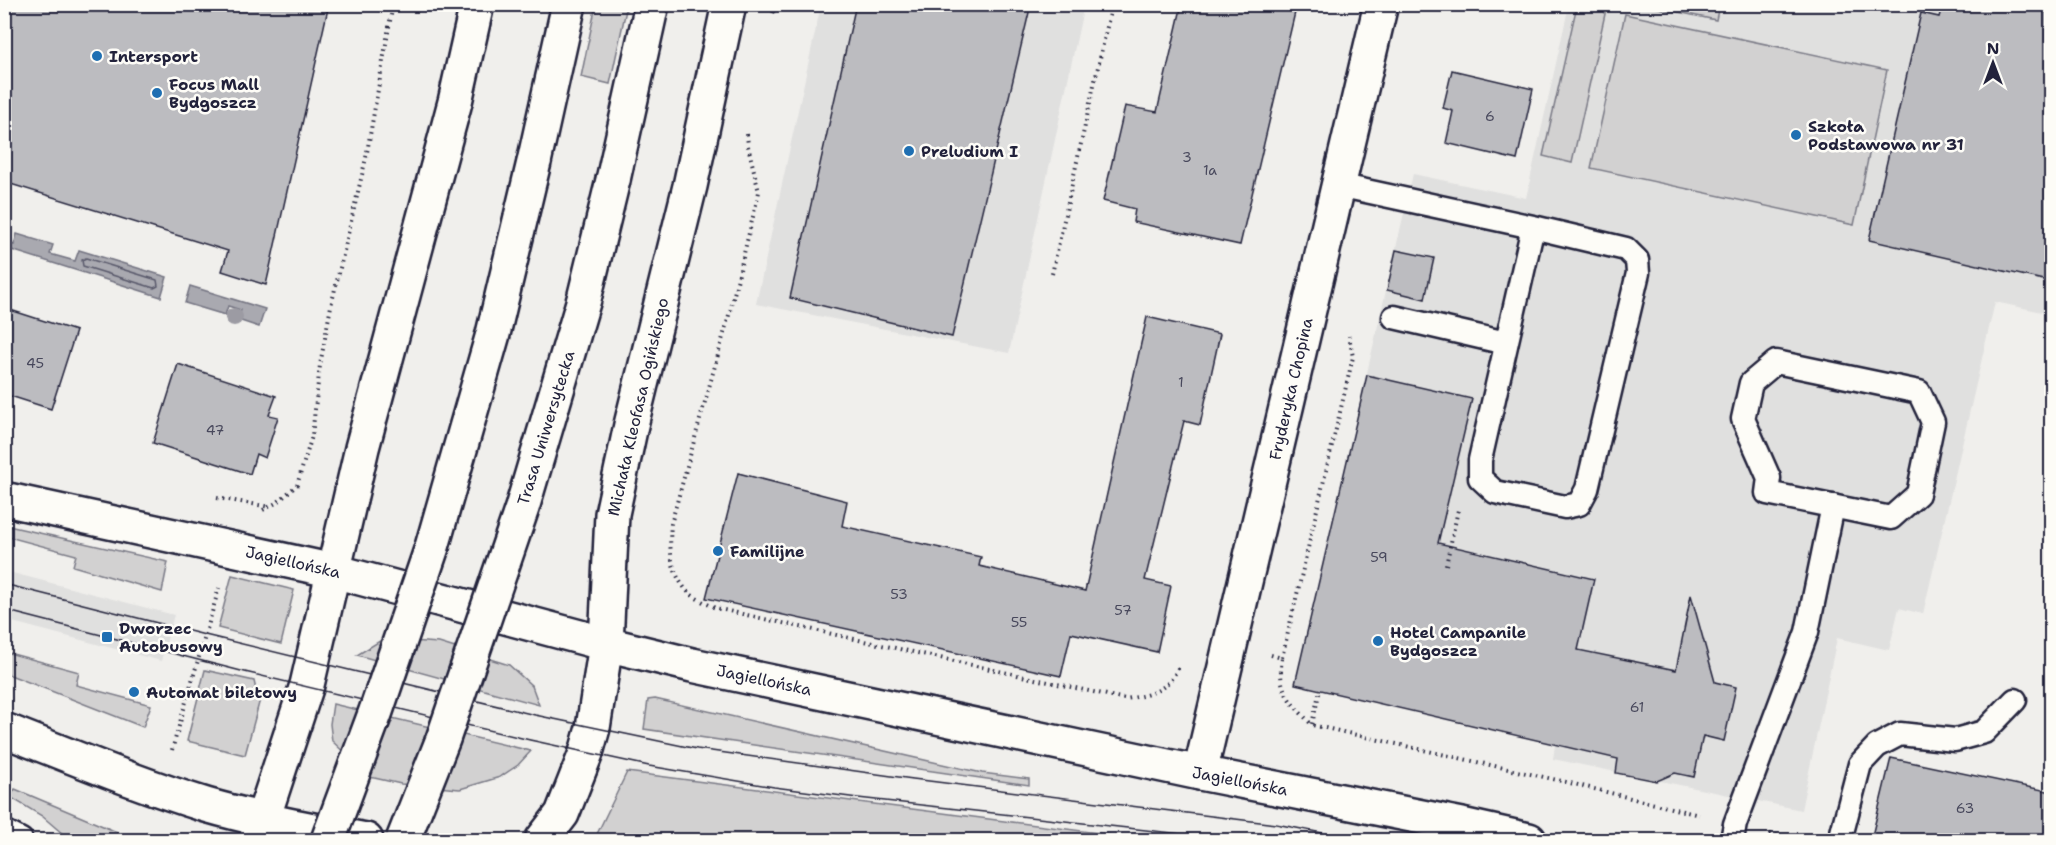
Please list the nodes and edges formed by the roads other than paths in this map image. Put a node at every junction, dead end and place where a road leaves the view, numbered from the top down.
1 (477, 4) edge
2 (569, 4) edge
3 (652, 4) edge
4 (729, 4) edge
5 (1381, 4) edge
6 (1338, 185) junction
7 (1533, 228) junction
8 (1394, 317) dead end
9 (1506, 343) junction
10 (4, 499) edge
11 (1833, 506) junction
12 (334, 571) junction
13 (606, 644) junction
14 (2015, 700) dead end
15 (4, 730) edge
16 (1200, 773) junction
17 (260, 830) edge
18 (4, 831) edge
19 (21, 840) edge
20 (328, 840) edge
21 (366, 840) edge
22 (403, 840) edge
23 (542, 840) edge
24 (1529, 840) edge
25 (1732, 840) edge
26 (1840, 840) edge

1 - 12 main road
2 - 20 main road, bridge
3 - 22 main road, Trasa Uniwersytecka, bridge
4 - 13 main road, Michała Kleofasa Ogińskiego
5 - 6 main road, Fryderyka Chopina
6 - 7 lane
6 - 16 main road, Fryderyka Chopina
7 - 9 lane
7 - 9 lane
8 - 9 lane
10 - 12 main road, Jagiellońska
11 - 11 lane
11 - 25 lane
12 - 13 main road, Jagiellońska
12 - 17 main road
13 - 16 main road, Jagiellońska
13 - 23 main road, Michała Kleofasa Ogińskiego
14 - 26 lane
15 - 17 main road
16 - 24 main road, Jagiellońska
17 - 21 main road
18 - 19 lane

